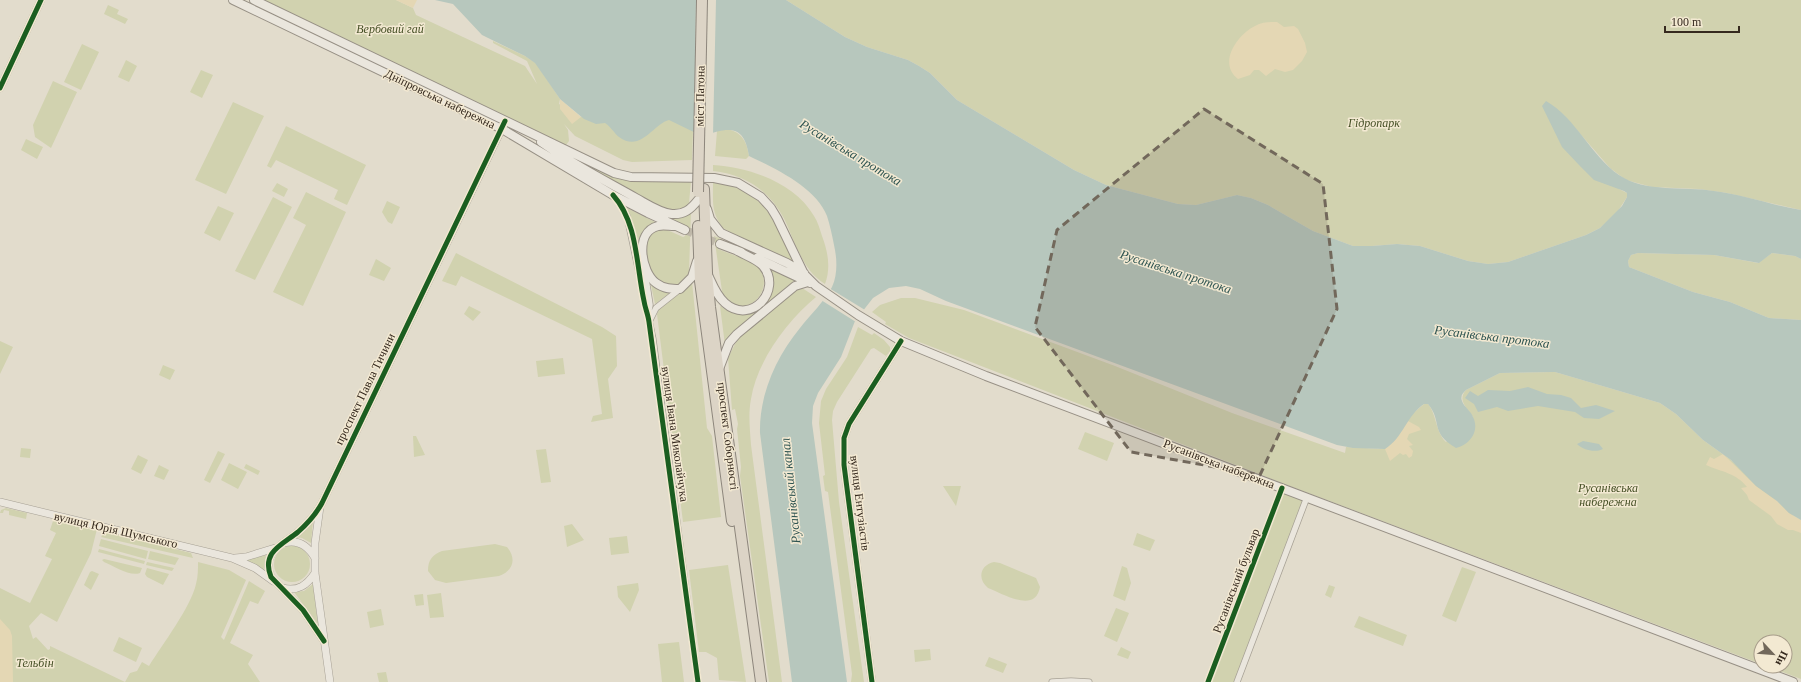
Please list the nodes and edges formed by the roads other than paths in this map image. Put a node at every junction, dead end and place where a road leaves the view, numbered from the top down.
1 (41, 0) edge
2 (233, 0) edge
3 (254, 0) edge
4 (702, 0) edge
5 (709, 0) edge
6 (0, 88) edge
7 (504, 125) junction
8 (526, 131) junction
9 (714, 178) joint
10 (613, 195) junction
11 (701, 196) junction
12 (677, 226) junction
13 (685, 230) tunnel mouth
14 (720, 244) tunnel mouth
15 (736, 250) junction
16 (698, 254) junction
17 (645, 268) junction
18 (707, 273) junction
19 (804, 274) junction
20 (812, 284) junction
21 (680, 289) junction
22 (648, 315) junction
23 (650, 322) junction
24 (901, 341) junction
25 (719, 369) junction
26 (1282, 488) junction
27 (1307, 497) junction
28 (0, 502) edge
29 (320, 507) junction
30 (282, 544) junction
31 (275, 548) junction
32 (232, 558) junction
33 (315, 558) junction
34 (315, 573) junction
35 (274, 582) junction
36 (282, 588) junction
37 (324, 641) junction
38 (330, 682) edge
39 (698, 682) edge
40 (754, 682) edge
41 (760, 682) edge
42 (872, 682) edge
43 (1052, 682) edge
44 (1089, 682) edge
45 (1208, 682) edge
46 (1237, 682) edge
47 (1793, 682) edge

1 - 6 street
2 - 7 main road, Дніпровська набережна
3 - 7 main road, Дніпровська набережна
4 - 11 highway, міст Патона, bridge
5 - 11 highway, міст Патона
7 - 8 main road, Дніпровська набережна
7 - 10 main road, Дніпровська набережна
7 - 29 street, проспект Павла Тичини
8 - 9 main road, Дніпровська набережна
8 - 11 main road, Дніпровська набережна
9 - 19 main road, Русанівська набережна
10 - 12 main road, Дніпровська набережна
10 - 22 street, вулиця Івана Миколайчука
11 - 16 highway, проспект Соборності
11 - 18 highway, проспект Соборності
11 - 19 main road, Русанівська набережна
12 - 13 main road, Дніпровська набережна
12 - 17 main road, вулиця Івана Миколайчука
14 - 15 main road, Русанівська набережна
15 - 18 main road
15 - 20 main road, Русанівська набережна
16 - 21 main road
16 - 40 highway, проспект Соборності
17 - 21 main road
17 - 22 street, вулиця Івана Миколайчука
18 - 25 highway, проспект Соборності
19 - 20 main road, Русанівська набережна
20 - 24 main road, Русанівська набережна
20 - 25 main road
21 - 23 street
22 - 23 street, вулиця Івана Миколайчука
23 - 39 street, вулиця Івана Миколайчука
24 - 26 main road, Русанівська набережна
24 - 42 street, вулиця Ентузіастів
25 - 41 highway, проспект Соборності
26 - 27 main road, Русанівська набережна
26 - 45 street, Русанівський бульвар
27 - 46 street
27 - 47 main road, Русанівська набережна
28 - 32 street, вулиця Юрія Шумського
29 - 30 street, проспект Павла Тичини
29 - 33 street, проспект Павла Тичини
30 - 31 street, проспект Павла Тичини
30 - 33 street, проспект Павла Тичини
31 - 32 street, вулиця Юрія Шумського
31 - 35 street
32 - 35 street, вулиця Юрія Шумського
33 - 34 street, проспект Павла Тичини
34 - 36 street
34 - 37 street, проспект Павла Тичини
35 - 36 street, проспект Павла Тичини
36 - 37 street, проспект Павла Тичини
37 - 38 street, проспект Павла Тичини
43 - 44 street

